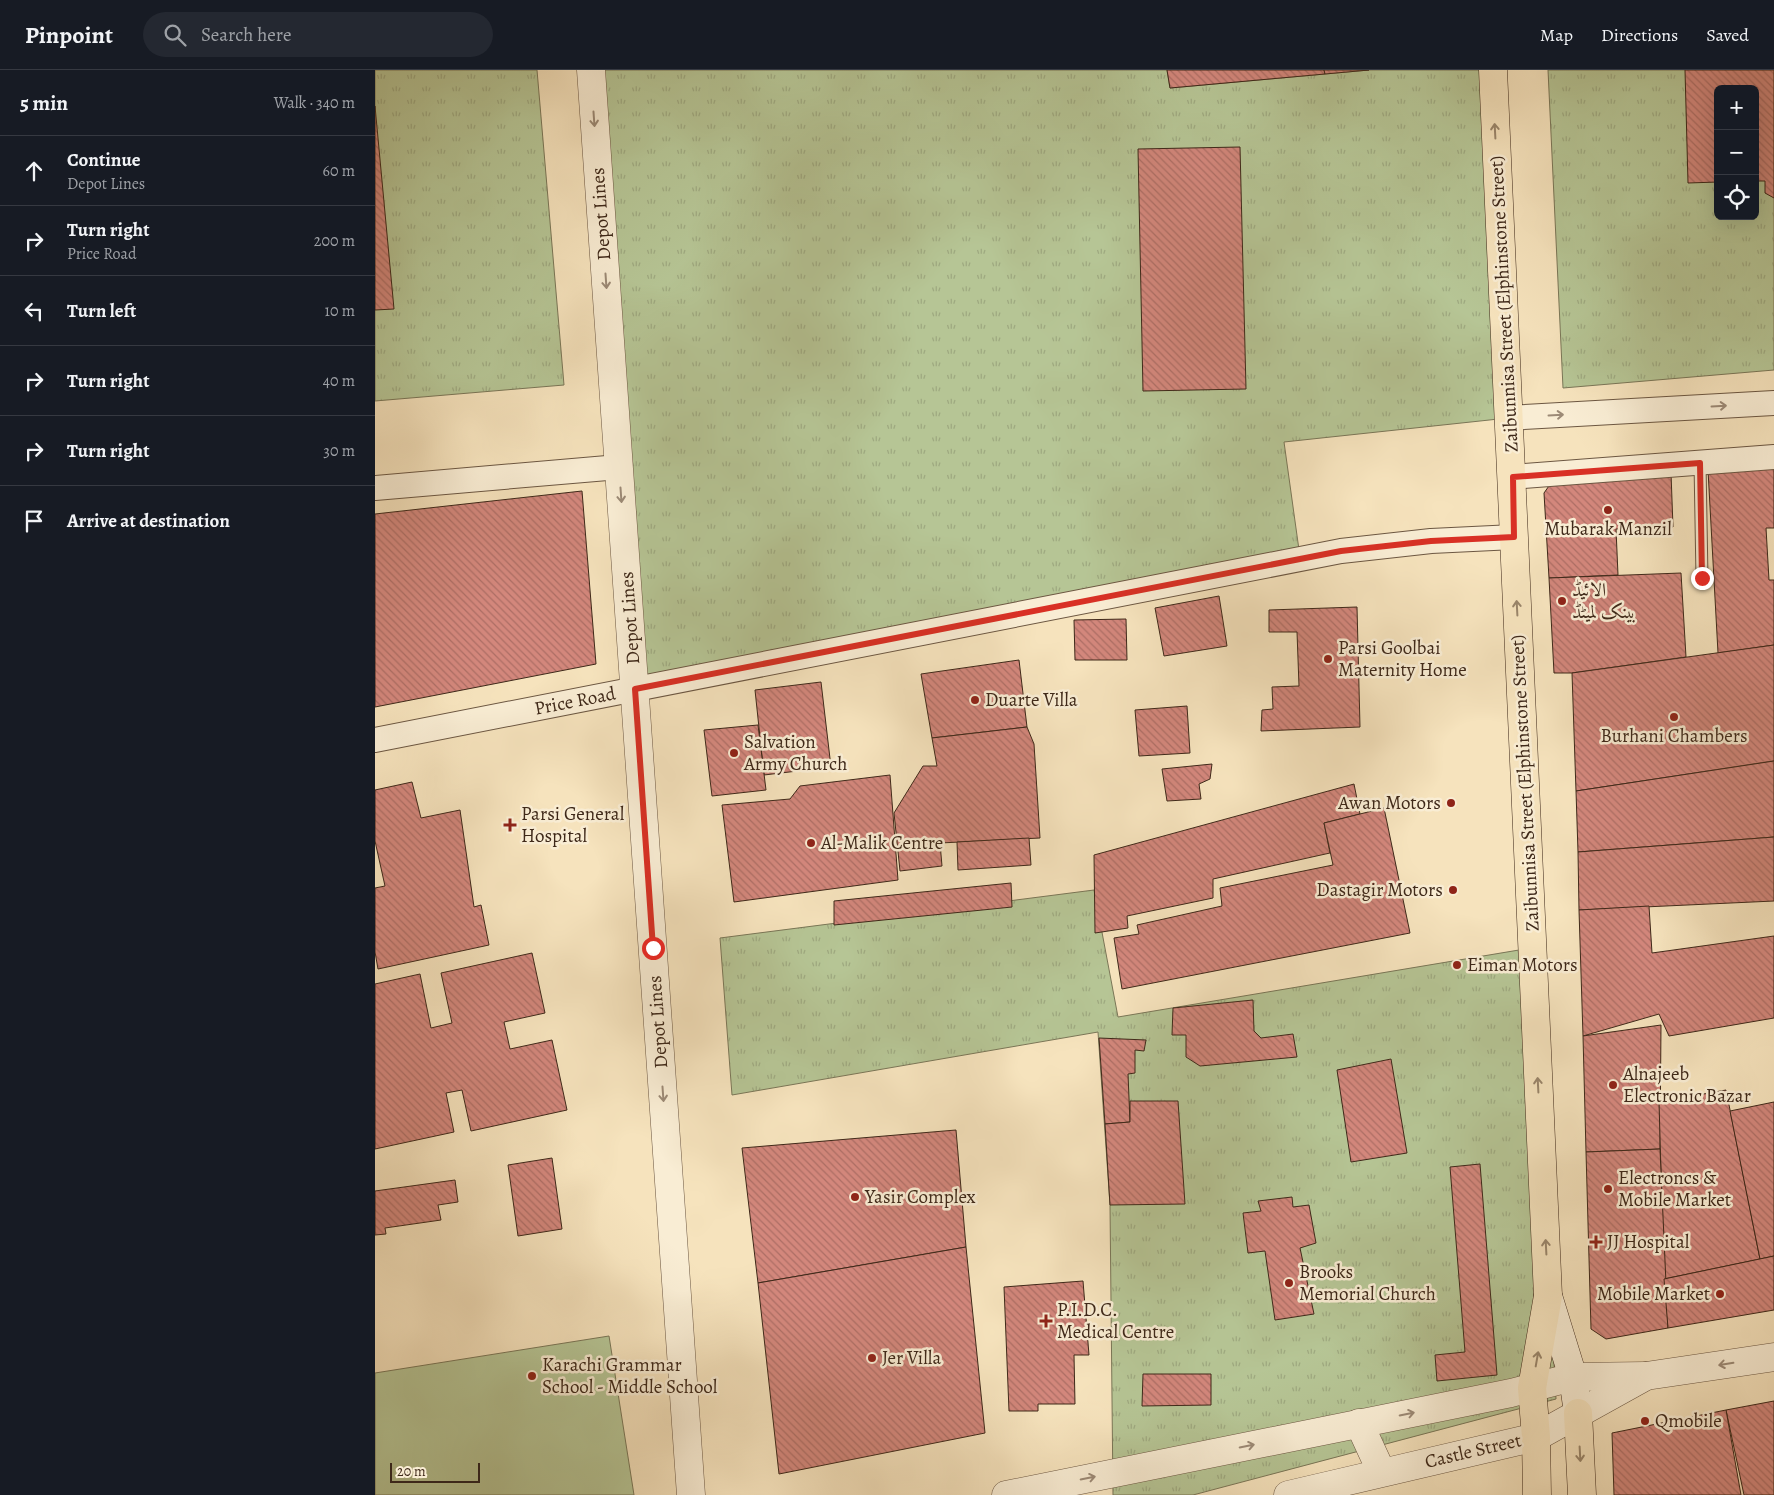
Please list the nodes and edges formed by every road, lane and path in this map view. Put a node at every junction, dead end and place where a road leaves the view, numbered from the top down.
1 (591, 70) edge
2 (1493, 70) edge
3 (1774, 403) edge
4 (1508, 418) junction
5 (1774, 457) edge
6 (1700, 463) junction
7 (619, 467) junction
8 (1513, 477) junction
9 (375, 488) edge
10 (1514, 537) junction
11 (1702, 578) dead end
12 (635, 689) junction
13 (375, 740) edge
14 (1548, 1296) junction
15 (1774, 1357) edge
16 (1573, 1376) junction
17 (1645, 1376) junction
18 (1532, 1388) junction
19 (1578, 1413) junction
20 (1359, 1423) junction
21 (1536, 1436) junction
22 (1381, 1471) junction
23 (691, 1495) edge
24 (1006, 1495) edge
25 (1288, 1495) edge
26 (1537, 1495) edge
27 (1582, 1495) edge

1 -> 7 street, Depot Lines
4 -> 2 main road, Zaibunnisa Street (Elphinstone Street)
4 -> 3 street
4 - 8 main road, Zaibunnisa Street (Elphinstone Street)
5 - 6 street
6 - 8 street
6 - 11 lane
7 - 9 street
7 -> 12 street, Depot Lines
8 - 10 main road, Zaibunnisa Street (Elphinstone Street)
10 - 12 street, Price Road
14 -> 10 main road, Zaibunnisa Street (Elphinstone Street)
12 - 13 street, Price Road
12 -> 23 street, Depot Lines
14 - 16 street
18 -> 14 main road, Zaibunnisa Street (Elphinstone Street)
15 -> 17 street, Castle Street
16 - 17 street, Castle Street
16 - 18 street, Castle Street
16 - 19 street
17 - 19 street, Castle Street
20 -> 18 street, Castle Street
18 - 21 main road, Zaibunnisa Street (Elphinstone Street)
19 - 21 street, Castle Street
19 -> 27 main road
20 - 22 street
24 -> 20 street, Castle Street
21 - 22 street, Castle Street
21 - 26 main road, Zaibunnisa Street (Elphinstone Street)
22 - 25 street, Castle Street

